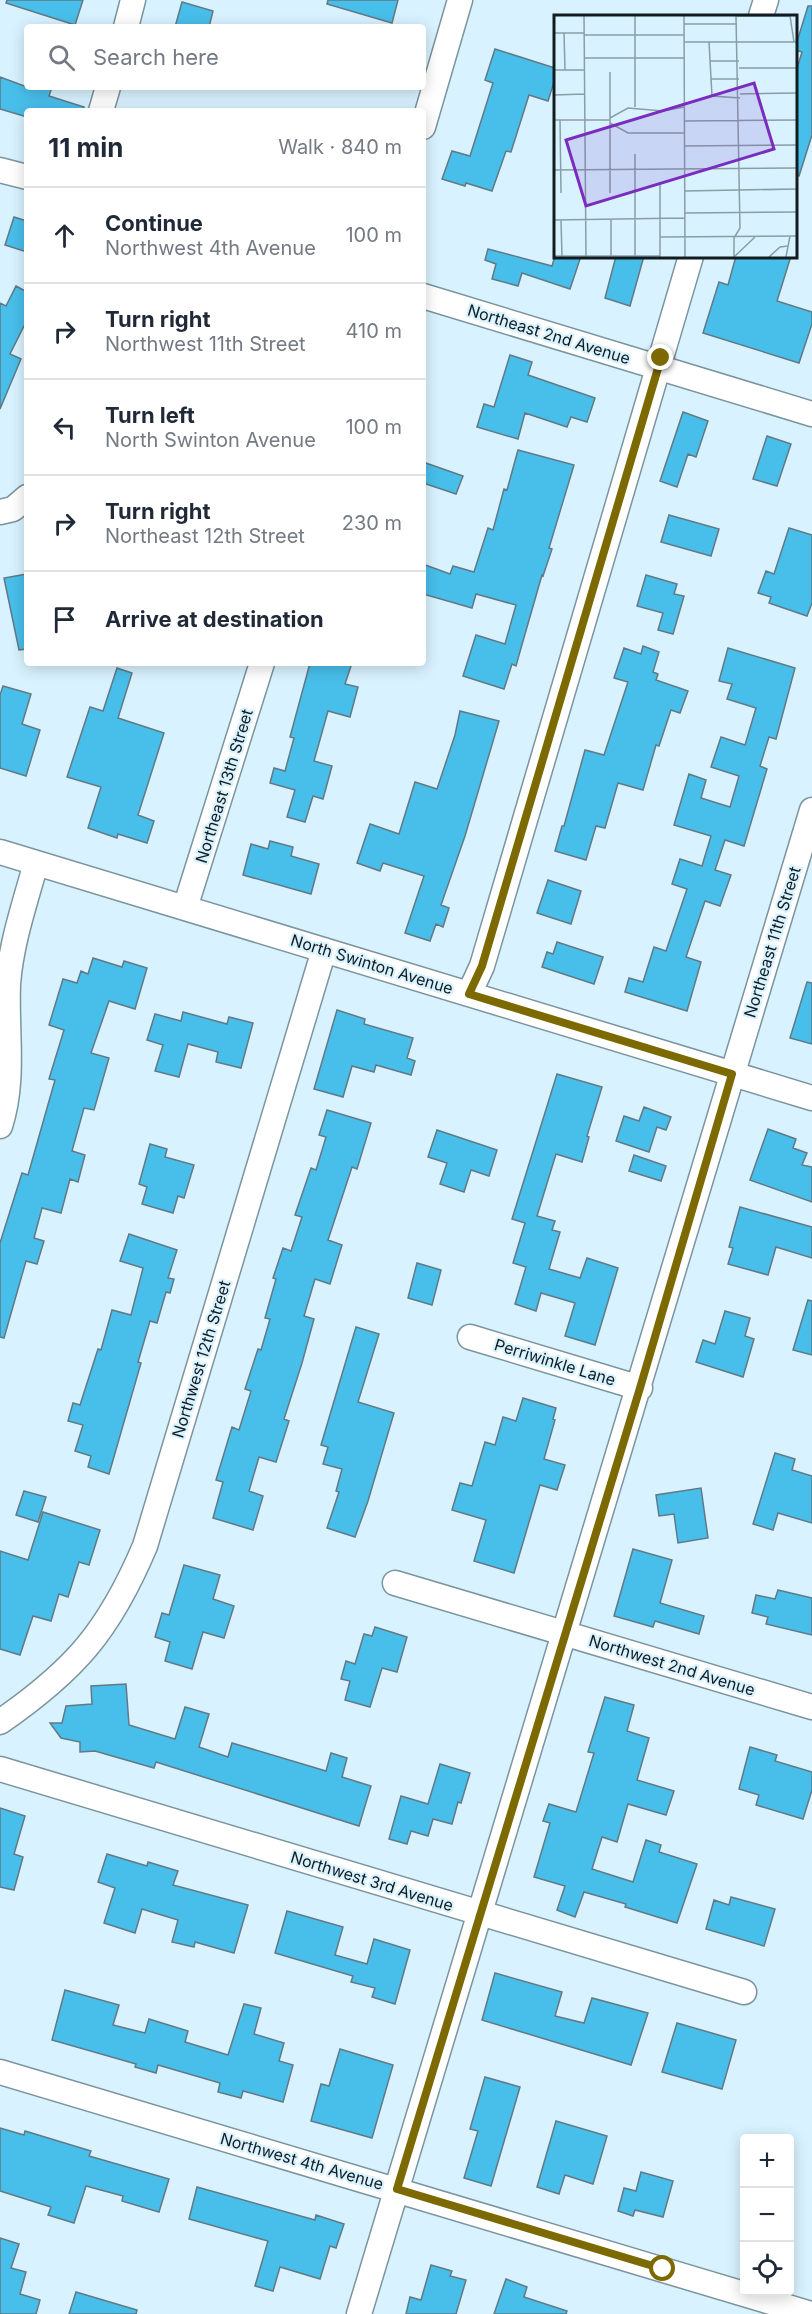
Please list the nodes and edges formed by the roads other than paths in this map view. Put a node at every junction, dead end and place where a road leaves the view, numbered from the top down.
1 (134, 0) edge
2 (460, 0) edge
3 (766, 0) edge
4 (761, 15) edge
5 (127, 24) edge
6 (107, 90) edge
7 (102, 108) edge
8 (426, 117) edge
9 (0, 170) edge
10 (24, 176) edge
11 (690, 258) edge
12 (426, 297) edge
13 (658, 367) junction
14 (812, 414) edge
15 (24, 499) edge
16 (0, 512) edge
17 (261, 666) edge
18 (812, 810) edge
19 (0, 852) edge
20 (36, 863) junction
21 (185, 908) junction
22 (324, 950) junction
23 (469, 994) junction
24 (732, 1074) junction
25 (812, 1098) edge
26 (0, 1126) edge
27 (470, 1337) dead end
28 (640, 1388) junction
29 (394, 1583) dead end
30 (565, 1633) junction
31 (812, 1707) edge
32 (0, 1722) edge
33 (0, 1769) edge
34 (481, 1913) junction
35 (744, 1992) dead end
36 (0, 2072) edge
37 (397, 2189) junction
38 (360, 2314) edge
39 (811, 2314) edge

1 - 5 street
2 - 8 street
3 - 4 street
6 - 7 street
9 - 10 street
11 - 13 street
12 - 13 street, Northeast 2nd Avenue
13 - 14 street, Northeast 2nd Avenue
13 - 23 street
15 - 16 street
17 - 21 street, Northeast 13th Street
18 - 24 street, Northeast 11th Street
19 - 20 street, North Swinton Avenue
20 - 21 street, North Swinton Avenue
20 - 26 street
21 - 22 street, North Swinton Avenue
22 - 23 street, North Swinton Avenue
22 - 32 street, Northwest 12th Street
23 - 24 street, North Swinton Avenue
24 - 25 street, North Swinton Avenue
24 - 28 street, Northeast 11th Street
27 - 28 street, Perriwinkle Lane
28 - 30 street, Northeast 11th Street
29 - 30 street, Northwest 2nd Avenue
30 - 31 street, Northwest 2nd Avenue
30 - 34 street, Northeast 11th Street
33 - 34 street, Northwest 3rd Avenue
34 - 35 street, Northwest 3rd Avenue
34 - 37 street, Northeast 11th Street
36 - 37 street, Northwest 4th Avenue
37 - 38 street, Northeast 11th Street
37 - 39 street, Northwest 4th Avenue

